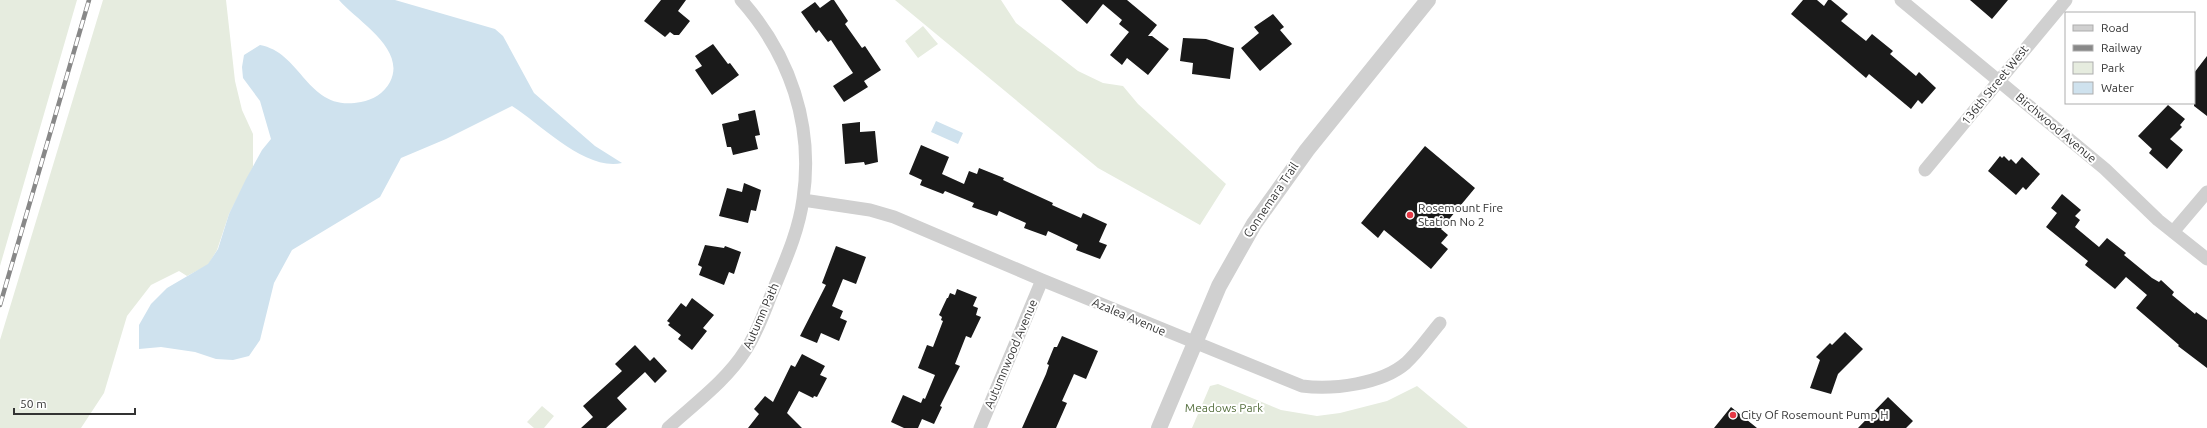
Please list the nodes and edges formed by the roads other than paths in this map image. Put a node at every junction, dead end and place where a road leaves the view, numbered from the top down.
1 (741, 0) edge
2 (1428, 0) edge
3 (1901, 0) edge
4 (2066, 0) edge
5 (1999, 81) junction
6 (1925, 170) dead end
7 (2207, 192) edge
8 (803, 200) junction
9 (2173, 232) junction
10 (2207, 260) edge
11 (1042, 280) junction
12 (1440, 323) dead end
13 (1194, 343) junction
14 (668, 428) edge
15 (980, 428) edge
16 (1159, 428) edge

1 - 8 street, Autumn Path
2 - 13 street, Connemara Trail
3 - 5 street, Birchwood Avenue
4 - 5 street, 136th Street West
5 - 6 street, 136th Street West
5 - 9 street, Birchwood Avenue
7 - 9 street
8 - 11 street, Azalea Avenue
8 - 14 street, Autumn Path
9 - 10 street, Birchwood Avenue
11 - 13 street, Azalea Avenue
11 - 15 street, Autumnwood Avenue
12 - 13 street, Azalea Avenue
13 - 16 street, Connemara Trail

